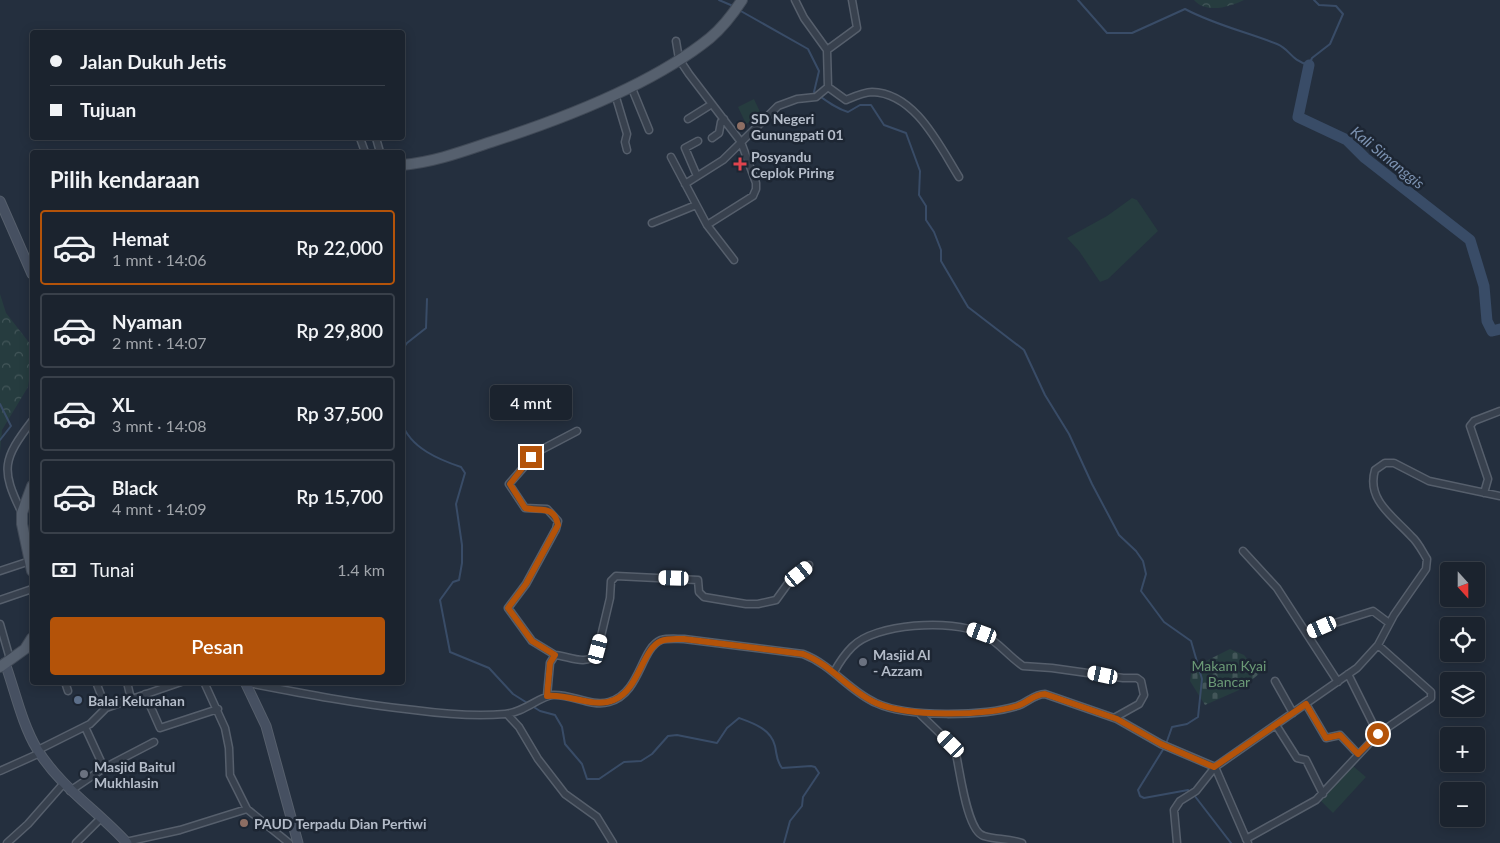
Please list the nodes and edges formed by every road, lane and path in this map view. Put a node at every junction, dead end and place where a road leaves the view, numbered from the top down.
1 (742, 0) edge
2 (795, 0) edge
3 (852, 0) edge
4 (676, 42) dead end
5 (827, 50) junction
6 (679, 58) junction
7 (631, 86) junction
8 (828, 87) junction
9 (615, 94) junction
10 (712, 104) junction
11 (688, 119) dead end
12 (724, 119) junction
13 (649, 130) dead end
14 (712, 138) dead end
15 (698, 141) dead end
16 (741, 142) junction
17 (627, 150) dead end
18 (671, 157) dead end
19 (405, 164) edge
20 (697, 176) junction
21 (959, 177) dead end
22 (685, 184) junction
23 (0, 201) edge
24 (696, 205) junction
25 (652, 223) dead end
26 (707, 224) junction
27 (734, 260) dead end
28 (30, 269) edge
29 (1500, 411) edge
30 (30, 424) edge
31 (577, 432) dead end
32 (30, 491) edge
33 (1484, 493) junction
34 (1500, 496) edge
35 (22, 513) junction
36 (1244, 551) dead end
37 (30, 559) edge
38 (30, 563) edge
39 (809, 565) dead end
40 (0, 571) edge
41 (30, 590) edge
42 (0, 600) edge
43 (1388, 623) junction
44 (0, 624) edge
45 (1307, 634) junction
46 (2, 639) edge
47 (1378, 644) junction
48 (29, 647) edge
49 (555, 655) junction
50 (5, 663) edge
51 (834, 672) junction
52 (1348, 674) junction
53 (1275, 681) dead end
54 (1338, 682) junction
55 (66, 685) edge
56 (97, 685) edge
57 (128, 685) edge
58 (172, 685) edge
59 (206, 685) edge
60 (245, 685) edge
61 (255, 685) edge
62 (68, 691) dead end
63 (145, 694) junction
64 (547, 696) junction
65 (131, 699) junction
66 (1306, 704) junction
67 (106, 708) junction
68 (218, 709) junction
69 (1294, 713) junction
70 (507, 714) junction
71 (920, 714) junction
72 (1114, 718) junction
73 (1276, 725) junction
74 (85, 727) junction
75 (1378, 734) junction
76 (154, 742) dead end
77 (39, 751) junction
78 (1358, 754) junction
79 (1214, 767) junction
80 (104, 768) junction
81 (0, 771) edge
82 (67, 787) junction
83 (1323, 794) junction
84 (247, 808) junction
85 (101, 818) junction
86 (1247, 841) edge
87 (127, 842) edge
88 (7, 843) edge
89 (76, 843) edge
90 (289, 843) edge
91 (298, 843) edge
92 (613, 843) edge
93 (1022, 843) edge
94 (1177, 843) edge

1 - 6 main road
2 - 5 street
3 - 5 street
4 - 6 street
5 - 8 street
6 - 7 main road
6 - 10 street
7 - 9 main road
7 - 13 street
8 - 16 street
8 - 21 street
9 - 17 street
9 - 19 main road
10 - 11 street
10 - 12 street
12 - 14 street
12 - 16 street
15 - 20 street
16 - 20 street
16 - 26 street
18 - 22 street
20 - 22 street
22 - 24 street
23 - 28 street
24 - 25 street
24 - 26 street
26 - 27 street
29 - 33 street
30 - 35 street
31 - 49 street
32 - 35 main road
33 - 34 street
33 - 43 street
35 - 37 main road
36 - 45 street
38 - 40 street
39 - 49 street
41 - 42 street
43 - 45 street
43 - 47 street
44 - 46 street
45 - 54 street
46 - 50 street
47 - 52 street
47 - 75 street
48 - 50 main road
49 - 64 street
50 - 77 street
51 - 64 street
51 - 71 street
51 - 72 street
52 - 54 street
52 - 75 street
53 - 69 street
54 - 66 street
55 - 62 street
56 - 67 street
57 - 65 street
58 - 63 street
59 - 68 street
60 - 91 street
61 - 70 street
63 - 65 street
63 - 68 street
64 - 70 street
65 - 67 street
66 - 69 street
66 - 78 street
67 - 74 street
68 - 84 street
69 - 73 street
70 - 92 street
71 - 72 street
71 - 93 street
72 - 79 street
73 - 79 street
73 - 83 street
74 - 77 street
74 - 80 street
75 - 78 street
76 - 80 street
77 - 81 street
77 - 82 street
78 - 83 street
79 - 86 street
79 - 94 street
80 - 82 street
82 - 85 street
82 - 88 street
83 - 86 street
84 - 87 street
84 - 90 street
85 - 87 street
85 - 89 street

